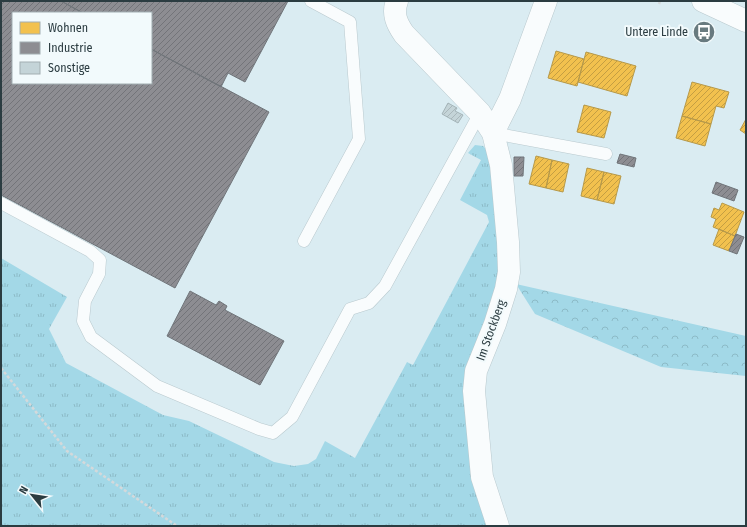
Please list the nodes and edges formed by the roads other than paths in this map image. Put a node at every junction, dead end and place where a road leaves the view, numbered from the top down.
1 (311, 1) edge
2 (397, 1) edge
3 (546, 1) edge
4 (703, 1) edge
5 (746, 21) edge
6 (480, 113) junction
7 (493, 133) junction
8 (606, 154) dead end
9 (1, 203) edge
10 (304, 241) dead end
11 (498, 526) edge

1 - 10 lane
2 - 6 street, Im Stockberg
3 - 7 street
4 - 5 street
6 - 7 street, Im Stockberg
6 - 9 lane
7 - 8 lane
7 - 11 street, Im Stockberg

